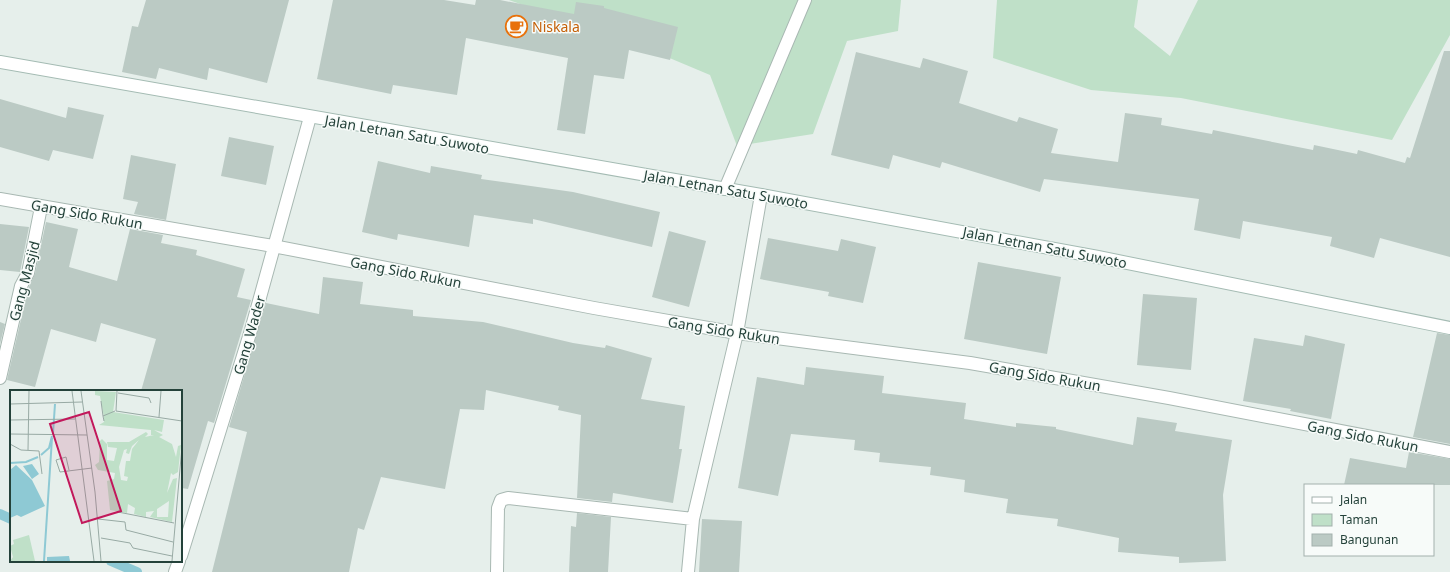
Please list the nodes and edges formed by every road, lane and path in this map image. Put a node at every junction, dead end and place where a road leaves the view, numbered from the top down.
1 (805, 0) edge
2 (0, 62) edge
3 (310, 117) junction
4 (725, 189) junction
5 (762, 195) junction
6 (0, 199) edge
7 (41, 206) junction
8 (273, 246) junction
9 (1450, 328) edge
10 (737, 333) junction
11 (0, 378) edge
12 (1450, 452) edge
13 (693, 518) junction
14 (182, 554) edge
15 (179, 562) edge
16 (175, 572) edge
17 (497, 572) edge
18 (688, 572) edge

1 - 4 street
2 - 3 street, Jalan Letnan Satu Suwoto
3 - 4 street, Jalan Letnan Satu Suwoto
3 - 8 street, Gang Wader
4 - 5 street, Jalan Letnan Satu Suwoto
5 - 9 street, Jalan Letnan Satu Suwoto
5 - 10 street
6 - 7 street, Gang Sido Rukun
7 - 8 street, Gang Sido Rukun
7 - 11 street, Gang Masjid
8 - 10 street, Gang Sido Rukun
8 - 14 street, Gang Wader
10 - 12 street, Gang Sido Rukun
10 - 13 street
13 - 17 street
13 - 18 street
15 - 16 street, Gang Wader

